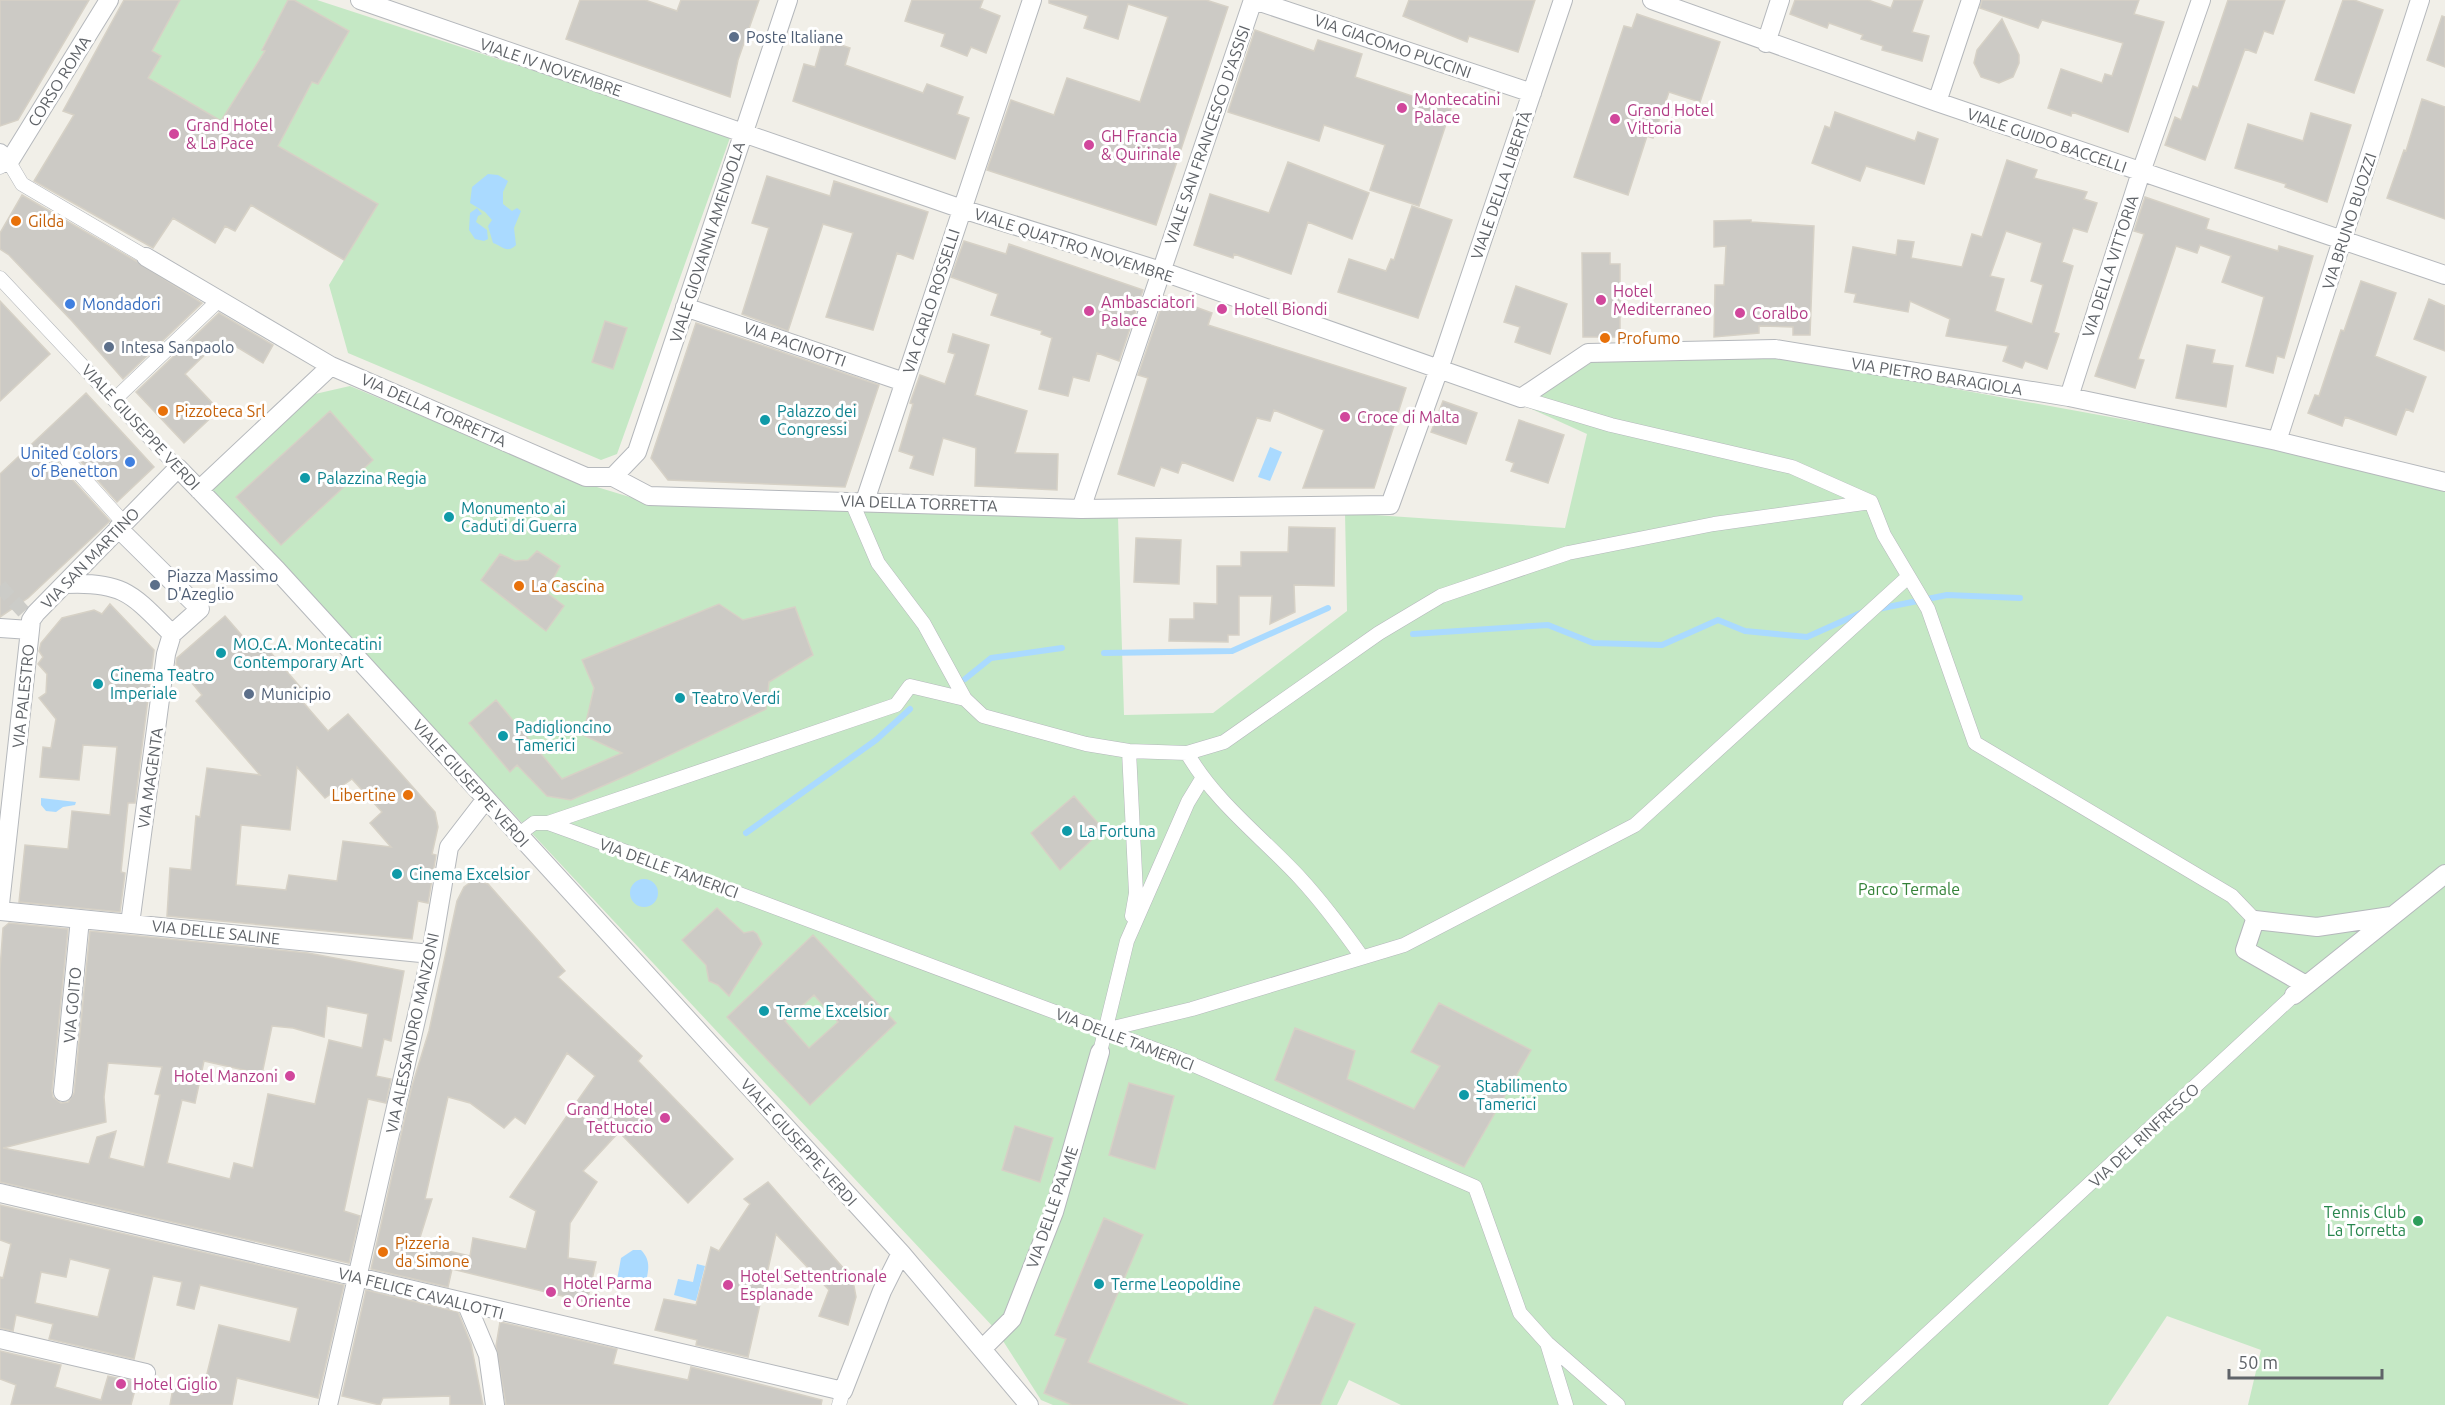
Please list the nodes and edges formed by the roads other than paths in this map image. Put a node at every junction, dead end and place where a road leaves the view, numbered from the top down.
1 (109, 0) edge
2 (360, 0) edge
3 (788, 0) edge
4 (1032, 0) edge
5 (1254, 0) edge
6 (1563, 0) edge
7 (1652, 0) edge
8 (1780, 0) edge
9 (1971, 0) edge
10 (2201, 0) edge
11 (2420, 0) edge
12 (1766, 43) junction
13 (1532, 93) junction
14 (1937, 102) junction
15 (743, 134) junction
16 (3, 160) edge
17 (2141, 172) junction
18 (962, 209) junction
19 (2343, 239) junction
20 (146, 257) joint
21 (1161, 271) junction
22 (2445, 275) edge
23 (0, 278) edge
24 (219, 300) junction
25 (685, 307) junction
26 (331, 366) junction
27 (1439, 369) junction
28 (904, 382) junction
29 (2069, 397) junction
30 (1521, 398) junction
31 (115, 399) junction
32 (2277, 441) junction
33 (67, 460) dead end
34 (178, 468) junction
35 (613, 477) junction
36 (2445, 482) edge
37 (199, 490) junction
38 (858, 500) junction
39 (1870, 502) junction
40 (1081, 509) junction
41 (120, 525) junction
42 (1908, 577) junction
43 (65, 584) junction
44 (0, 628) edge
45 (30, 630) junction
46 (172, 634) junction
47 (965, 699) junction
48 (1129, 751) junction
49 (1187, 753) junction
50 (1202, 779) junction
51 (486, 799) junction
52 (548, 823) junction
53 (518, 835) junction
54 (2445, 874) edge
55 (0, 904) edge
56 (0, 911) edge
57 (2391, 916) junction
58 (80, 919) junction
59 (2255, 920) junction
60 (130, 924) junction
61 (1127, 941) junction
62 (431, 954) junction
63 (1362, 957) junction
64 (2300, 990) junction
65 (1105, 1030) junction
66 (1100, 1052) joint
67 (63, 1092) dead end
68 (0, 1193) edge
69 (901, 1253) junction
70 (358, 1278) junction
71 (466, 1305) junction
72 (0, 1339) edge
73 (1547, 1343) junction
74 (982, 1349) junction
75 (146, 1373) dead end
76 (841, 1398) edge
77 (328, 1405) edge
78 (495, 1405) edge
79 (1029, 1405) edge
80 (1566, 1405) edge
81 (1618, 1405) edge
82 (1850, 1405) edge

1 - 16 street, CORSO ROMA
2 - 15 street, VIALE IV NOVEMBRE
3 - 15 street, VIALE GIOVANNI AMENDOLA
4 - 18 street, VIA CARLO ROSSELLI
5 - 13 street, VIA GIACOMO PUCCINI
5 - 21 street, VIALE SAN FRANCESCO D'ASSISI
6 - 13 street, VIALE DELLA LIBERTÀ
7 - 12 street, VIALE GUIDO BACCELLI
8 - 12 street
9 - 14 street
10 - 17 street, VIA DELLA VITTORIA
11 - 19 street, VIA BRUNO BUOZZI
12 - 14 street, VIALE GUIDO BACCELLI
13 - 27 street, VIALE DELLA LIBERTÀ
14 - 17 street, VIALE GUIDO BACCELLI
15 - 18 street, VIALE QUATTRO NOVEMBRE
15 - 25 street, VIALE GIOVANNI AMENDOLA
16 - 20 street, VIA DELLA TORRETTA
17 - 19 street, VIALE GUIDO BACCELLI
17 - 29 street, VIA DELLA VITTORIA
18 - 21 street, VIALE QUATTRO NOVEMBRE
18 - 28 street, VIA CARLO ROSSELLI
19 - 22 street, VIALE GUIDO BACCELLI
19 - 32 street, VIA BRUNO BUOZZI
20 - 24 street, VIA DELLA TORRETTA
21 - 27 street, VIALE QUATTRO NOVEMBRE
21 - 40 street, VIALE SAN FRANCESCO D'ASSISI
23 - 31 street, VIALE GIUSEPPE VERDI
24 - 26 street, VIA DELLA TORRETTA
24 - 31 street
25 - 28 street, VIA PACINOTTI
25 - 35 street, VIALE GIOVANNI AMENDOLA
26 - 35 street, VIA DELLA TORRETTA
26 - 37 street
27 - 30 street
27 - 40 street, VIA DELLA TORRETTA
28 - 38 street, VIA CARLO ROSSELLI
29 - 30 street, VIA PIETRO BARAGIOLA
29 - 32 street, VIA PIETRO BARAGIOLA
30 - 39 street
31 - 34 street, VIALE GIUSEPPE VERDI
32 - 36 street, VIA PIETRO BARAGIOLA
33 - 41 street
34 - 37 street, VIALE GIUSEPPE VERDI
34 - 41 street, VIA SAN MARTINO
35 - 38 street, VIA DELLA TORRETTA
37 - 51 street, VIALE GIUSEPPE VERDI
38 - 40 street, VIA DELLA TORRETTA
38 - 47 street
39 - 42 street
39 - 49 street
41 - 43 street, VIA SAN MARTINO
41 - 46 street
42 - 59 street
42 - 63 street
43 - 45 street, VIA SAN MARTINO
43 - 46 street
44 - 45 street
45 - 55 street, VIA PALESTRO
46 - 60 street, VIA MAGENTA
47 - 48 street
47 - 52 street
48 - 49 street
48 - 61 street
49 - 50 street
50 - 61 street
50 - 63 street
51 - 53 street, VIALE GIUSEPPE VERDI
51 - 62 street, VIA ALESSANDRO MANZONI
52 - 53 street
52 - 65 street, VIA DELLE TAMERICI
53 - 69 street, VIALE GIUSEPPE VERDI
54 - 57 street, VIA DEL RINFRESCO
56 - 58 street, VIA DELLE SALINE
57 - 59 street
57 - 64 street, VIA DEL RINFRESCO
58 - 60 street, VIA DELLE SALINE
58 - 67 street, VIA GOITO
59 - 64 street
60 - 62 street, VIA DELLE SALINE
61 - 65 street
62 - 70 street, VIA ALESSANDRO MANZONI
63 - 65 street
64 - 82 street, VIA DEL RINFRESCO
65 - 66 street
65 - 73 street, VIA DELLE TAMERICI
66 - 74 street, VIA DELLE PALME
68 - 70 street, VIA FELICE CAVALLOTTI
69 - 74 street, VIALE GIUSEPPE VERDI
69 - 76 street
70 - 71 street, VIA FELICE CAVALLOTTI
70 - 77 street, VIA ALESSANDRO MANZONI
71 - 76 street, VIA FELICE CAVALLOTTI
71 - 78 street
72 - 75 street
73 - 80 street
73 - 81 street, VIA DELLE TAMERICI
74 - 79 street, VIALE GIUSEPPE VERDI

